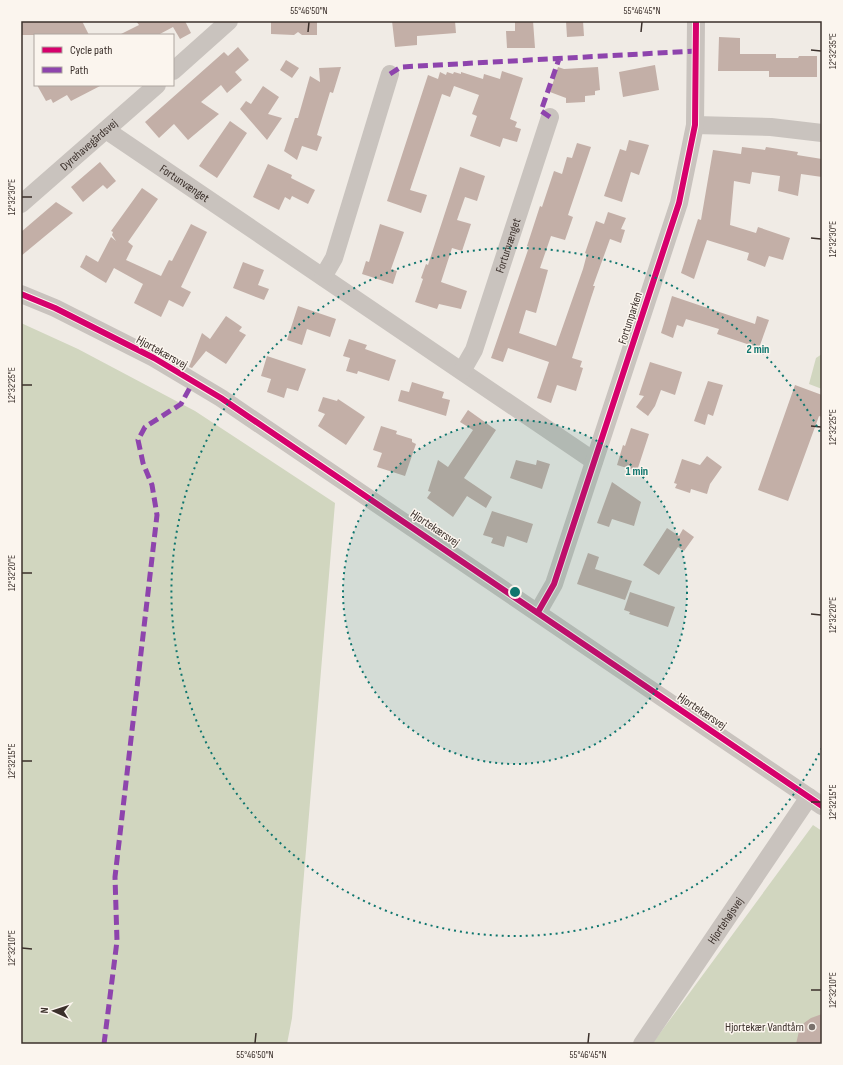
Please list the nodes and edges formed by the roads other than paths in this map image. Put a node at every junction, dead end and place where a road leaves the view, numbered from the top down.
1 (229, 21) edge
2 (696, 21) edge
3 (174, 70) edge
4 (390, 74) dead end
5 (156, 86) edge
6 (550, 117) dead end
7 (695, 125) junction
8 (106, 130) junction
9 (822, 133) edge
10 (21, 204) edge
11 (323, 277) junction
12 (21, 294) edge
13 (462, 372) junction
14 (594, 461) junction
15 (538, 612) junction
16 (816, 801) edge
17 (642, 1044) edge

1 - 3 street
2 - 7 street, Fortunparken
4 - 11 street
5 - 8 street, Dyrehavegårdsvej
6 - 13 street, Fortunvænget
7 - 9 street
7 - 14 street, Fortunparken
8 - 10 street, Dyrehavegårdsvej
8 - 11 street, Fortunvænget
11 - 13 street, Fortunvænget
12 - 15 street, Hjortekærsvej
13 - 14 street, Fortunvænget
14 - 15 street, Fortunparken
15 - 16 street, Hjortekærsvej
16 - 17 street, Hjortehøjsvej

